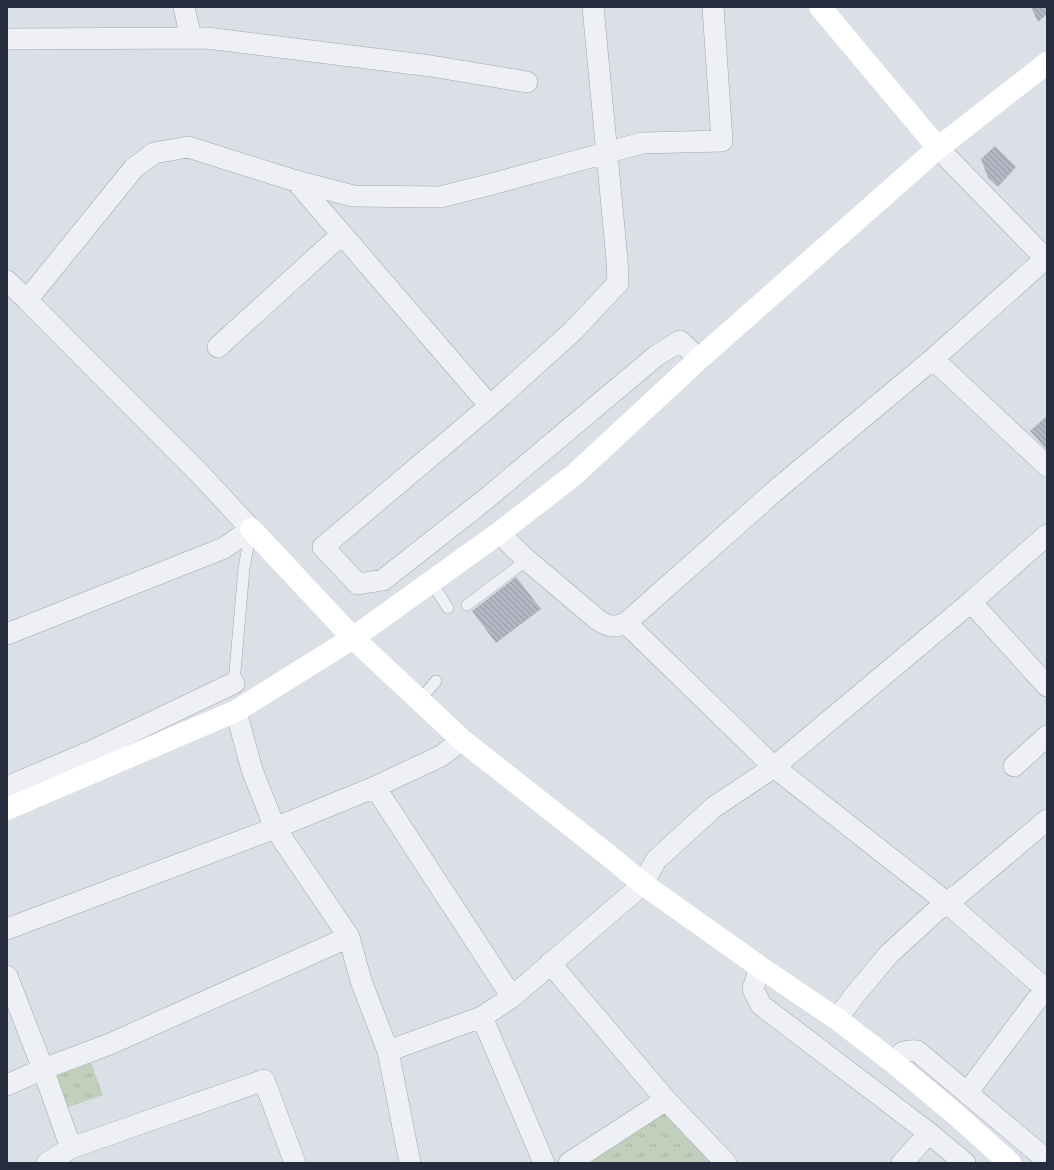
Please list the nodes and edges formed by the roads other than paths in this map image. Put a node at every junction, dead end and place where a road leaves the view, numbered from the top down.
1 (184, 7) edge
2 (594, 7) edge
3 (713, 7) edge
4 (820, 7) edge
5 (191, 38) junction
6 (7, 39) edge
7 (1047, 63) edge
8 (528, 82) dead end
9 (938, 148) junction
10 (608, 153) junction
11 (296, 181) junction
12 (342, 234) junction
13 (1046, 260) edge
14 (7, 282) edge
15 (27, 300) junction
16 (218, 347) dead end
17 (934, 358) junction
18 (699, 359) junction
19 (490, 406) junction
20 (1047, 466) edge
21 (251, 529) junction
22 (499, 533) junction
23 (1047, 535) edge
24 (527, 560) junction
25 (431, 582) junction
26 (972, 602) junction
27 (467, 606) dead end
28 (448, 608) dead end
29 (626, 623) junction
30 (7, 634) edge
31 (353, 638) junction
32 (436, 681) dead end
33 (234, 684) joint
34 (1047, 686) edge
35 (418, 701) junction
36 (236, 711) junction
37 (1047, 736) edge
38 (462, 740) junction
39 (1014, 766) dead end
40 (774, 767) junction
41 (7, 787) edge
42 (375, 787) junction
43 (7, 809) edge
44 (1047, 820) edge
45 (275, 828) junction
46 (643, 884) junction
47 (946, 902) junction
48 (7, 928) edge
49 (349, 937) junction
50 (550, 964) junction
51 (760, 967) junction
52 (7, 976) edge
53 (1046, 988) edge
54 (512, 996) junction
55 (482, 1017) junction
56 (837, 1019) junction
57 (388, 1051) junction
58 (893, 1062) junction
59 (43, 1069) junction
60 (7, 1085) edge
61 (967, 1093) junction
62 (666, 1100) junction
63 (929, 1133) junction
64 (71, 1148) junction
65 (1047, 1160) edge
66 (47, 1163) edge
67 (295, 1163) edge
68 (410, 1163) edge
69 (544, 1163) edge
70 (569, 1163) edge
71 (726, 1163) edge
72 (902, 1163) edge
73 (965, 1163) edge
74 (1010, 1163) edge

1 - 5 street
2 - 10 street
3 - 10 street
4 - 9 street
5 - 6 street
5 - 8 street
7 - 9 street
9 - 13 street
9 - 18 street
10 - 11 street
10 - 19 street
11 - 12 street
11 - 15 street
12 - 16 street
12 - 19 street
13 - 17 street
14 - 15 street
15 - 21 street
17 - 20 street
17 - 29 street
18 - 19 street
18 - 22 street
21 - 30 street
21 - 31 street
21 - 33 lane
22 - 24 street
22 - 25 street
23 - 26 street
24 - 27 lane
24 - 29 street
25 - 28 lane
25 - 31 street
26 - 34 street
26 - 40 street
29 - 40 street
31 - 35 street
31 - 36 street
32 - 35 lane
33 - 41 street
35 - 38 street
36 - 43 street
36 - 45 street
37 - 39 street
38 - 42 street
38 - 46 street
40 - 46 street
40 - 47 street
42 - 45 street
42 - 54 street
44 - 47 street
45 - 48 street
45 - 49 street
46 - 50 street
46 - 51 street
47 - 53 street
47 - 56 street
49 - 57 street
49 - 59 street
50 - 54 street
50 - 62 street
51 - 56 street
51 - 63 street
52 - 59 street
53 - 61 street
54 - 55 street
55 - 57 street
55 - 69 street
56 - 58 street
57 - 68 street
58 - 61 street
58 - 74 street
59 - 60 street
59 - 64 street
61 - 65 street
62 - 70 street
62 - 71 street
63 - 72 street
63 - 73 street
64 - 66 street
64 - 67 street

